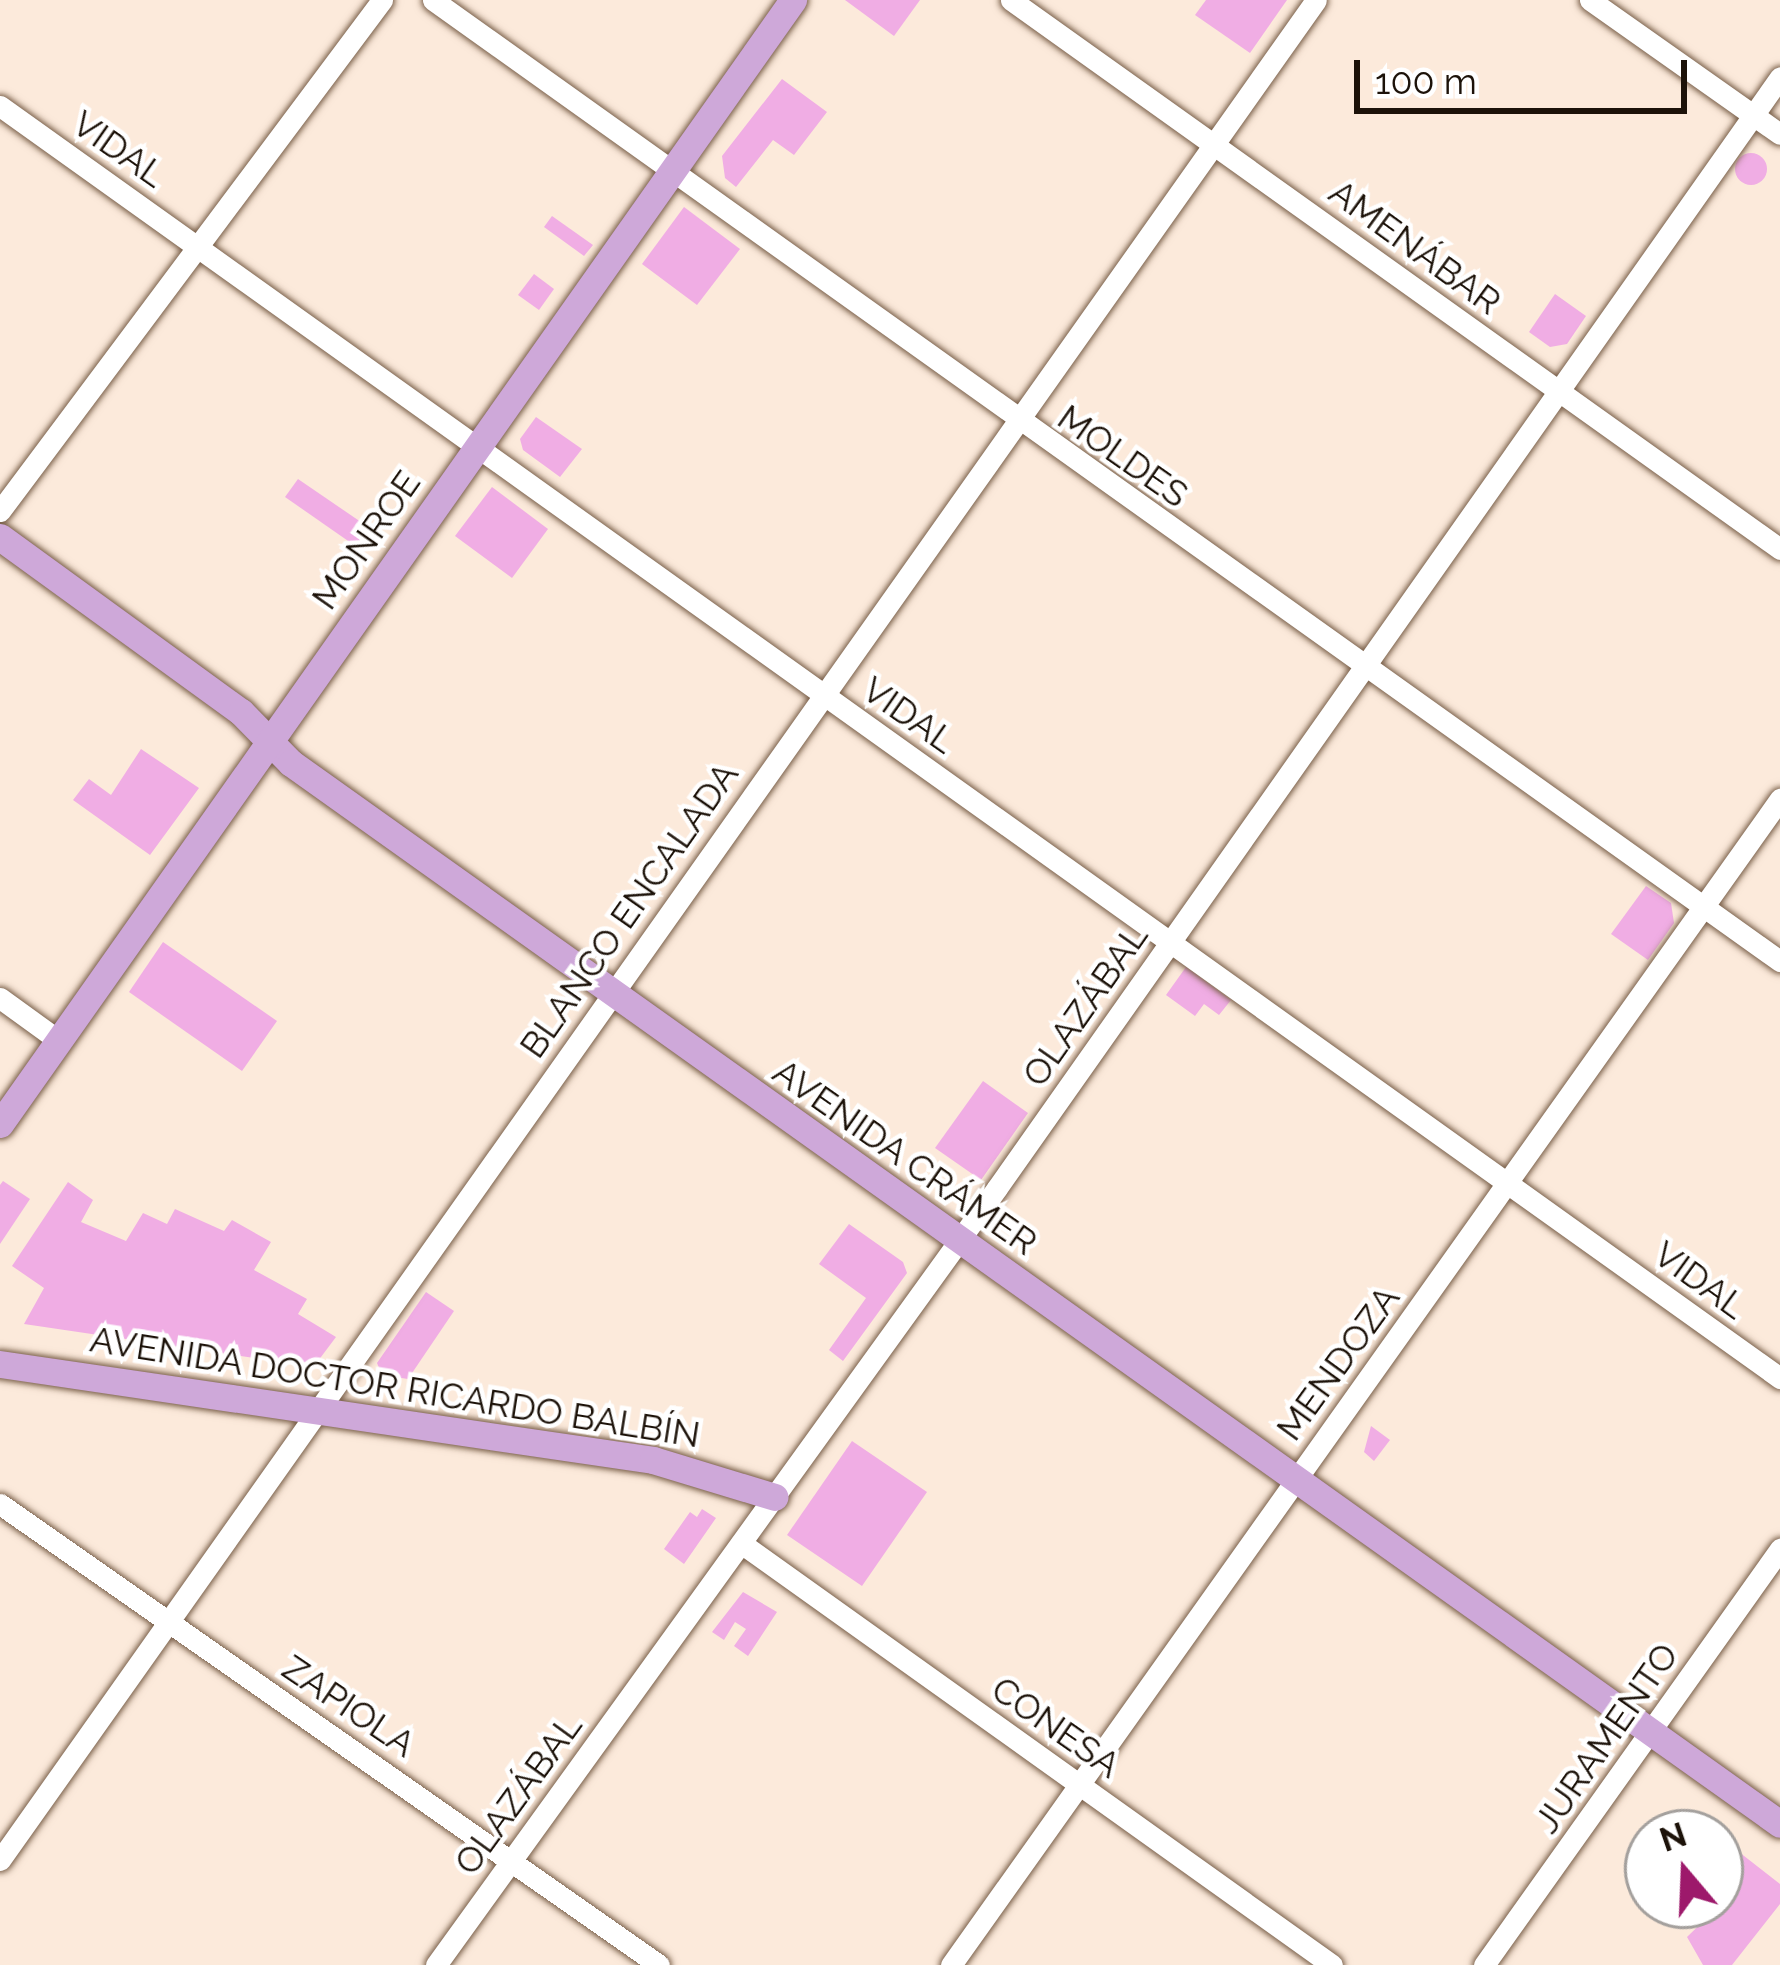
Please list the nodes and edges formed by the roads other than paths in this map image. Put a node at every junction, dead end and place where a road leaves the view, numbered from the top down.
1 (382, 0) edge
2 (433, 0) edge
3 (793, 0) edge
4 (1011, 0) edge
5 (1316, 0) edge
6 (1590, 0) edge
7 (1780, 76) edge
8 (0, 106) edge
9 (1753, 114) junction
10 (1780, 134) edge
11 (1214, 144) junction
12 (670, 172) junction
13 (200, 247) junction
14 (1555, 388) junction
15 (1015, 422) junction
16 (477, 446) junction
17 (0, 512) edge
18 (0, 537) edge
19 (1780, 549) edge
20 (1366, 664) junction
21 (822, 694) junction
22 (268, 740) junction
23 (1780, 799) edge
24 (1703, 907) junction
25 (1172, 939) junction
26 (1780, 962) edge
27 (611, 994) junction
28 (0, 998) edge
29 (58, 1040) junction
30 (0, 1124) edge
31 (1508, 1182) junction
32 (959, 1239) junction
33 (0, 1364) edge
34 (1780, 1378) edge
35 (318, 1405) junction
36 (1294, 1481) junction
37 (775, 1497) junction
38 (0, 1504) edge
39 (742, 1543) junction
40 (1780, 1549) edge
41 (164, 1620) junction
42 (1650, 1733) junction
43 (1082, 1786) junction
44 (1780, 1824) edge
45 (512, 1857) junction
46 (0, 1861) edge
47 (436, 1965) edge
48 (659, 1965) edge
49 (951, 1965) edge
50 (1332, 1965) edge
51 (1484, 1965) edge

1 - 13 street
2 - 12 street, MOLDES
3 - 12 main road, MONROE
4 - 11 street, AMENÁBAR
5 - 11 street, BLANCO ENCALADA
6 - 9 street
7 - 9 street, OLAZÁBAL
8 - 13 street, VIDAL
9 - 10 street
9 - 14 street, OLAZÁBAL
11 - 14 street, AMENÁBAR
11 - 15 street, BLANCO ENCALADA
12 - 15 street, MOLDES
12 - 16 main road, MONROE
13 - 16 street, VIDAL
13 - 17 street
14 - 19 street, AMENÁBAR
14 - 20 street, OLAZÁBAL
15 - 20 street, MOLDES
15 - 21 street, BLANCO ENCALADA
16 - 21 street, VIDAL
16 - 22 main road, MONROE
18 - 22 main road, AVENIDA CRÁMER
20 - 24 street, MOLDES
20 - 25 street, OLAZÁBAL
21 - 25 street, VIDAL
21 - 27 street, BLANCO ENCALADA
22 - 27 main road, AVENIDA CRÁMER
22 - 29 main road, MONROE
23 - 24 street, MENDOZA
24 - 26 street, MOLDES
24 - 31 street, MENDOZA
25 - 31 street, VIDAL
25 - 32 street, OLAZÁBAL
27 - 32 main road, AVENIDA CRÁMER
27 - 35 street, BLANCO ENCALADA
28 - 29 street
29 - 30 main road, MONROE
31 - 34 street, VIDAL
31 - 36 street, MENDOZA
32 - 36 main road, AVENIDA CRÁMER
32 - 37 street, OLAZÁBAL
33 - 35 main road, AVENIDA DOCTOR RICARDO BALBÍN
35 - 37 main road, AVENIDA DOCTOR RICARDO BALBÍN
35 - 41 street, BLANCO ENCALADA
36 - 42 main road, AVENIDA CRÁMER
36 - 43 street, MENDOZA
37 - 39 street, OLAZÁBAL
38 - 41 street, ZAPIOLA
39 - 43 street, CONESA
39 - 45 street, OLAZÁBAL
40 - 42 street, JURAMENTO
41 - 45 street, ZAPIOLA
41 - 46 street, BLANCO ENCALADA
42 - 44 main road, AVENIDA CRÁMER
42 - 51 street, JURAMENTO
43 - 49 street, MENDOZA
43 - 50 street, CONESA
45 - 47 street, OLAZÁBAL
45 - 48 street, ZAPIOLA

